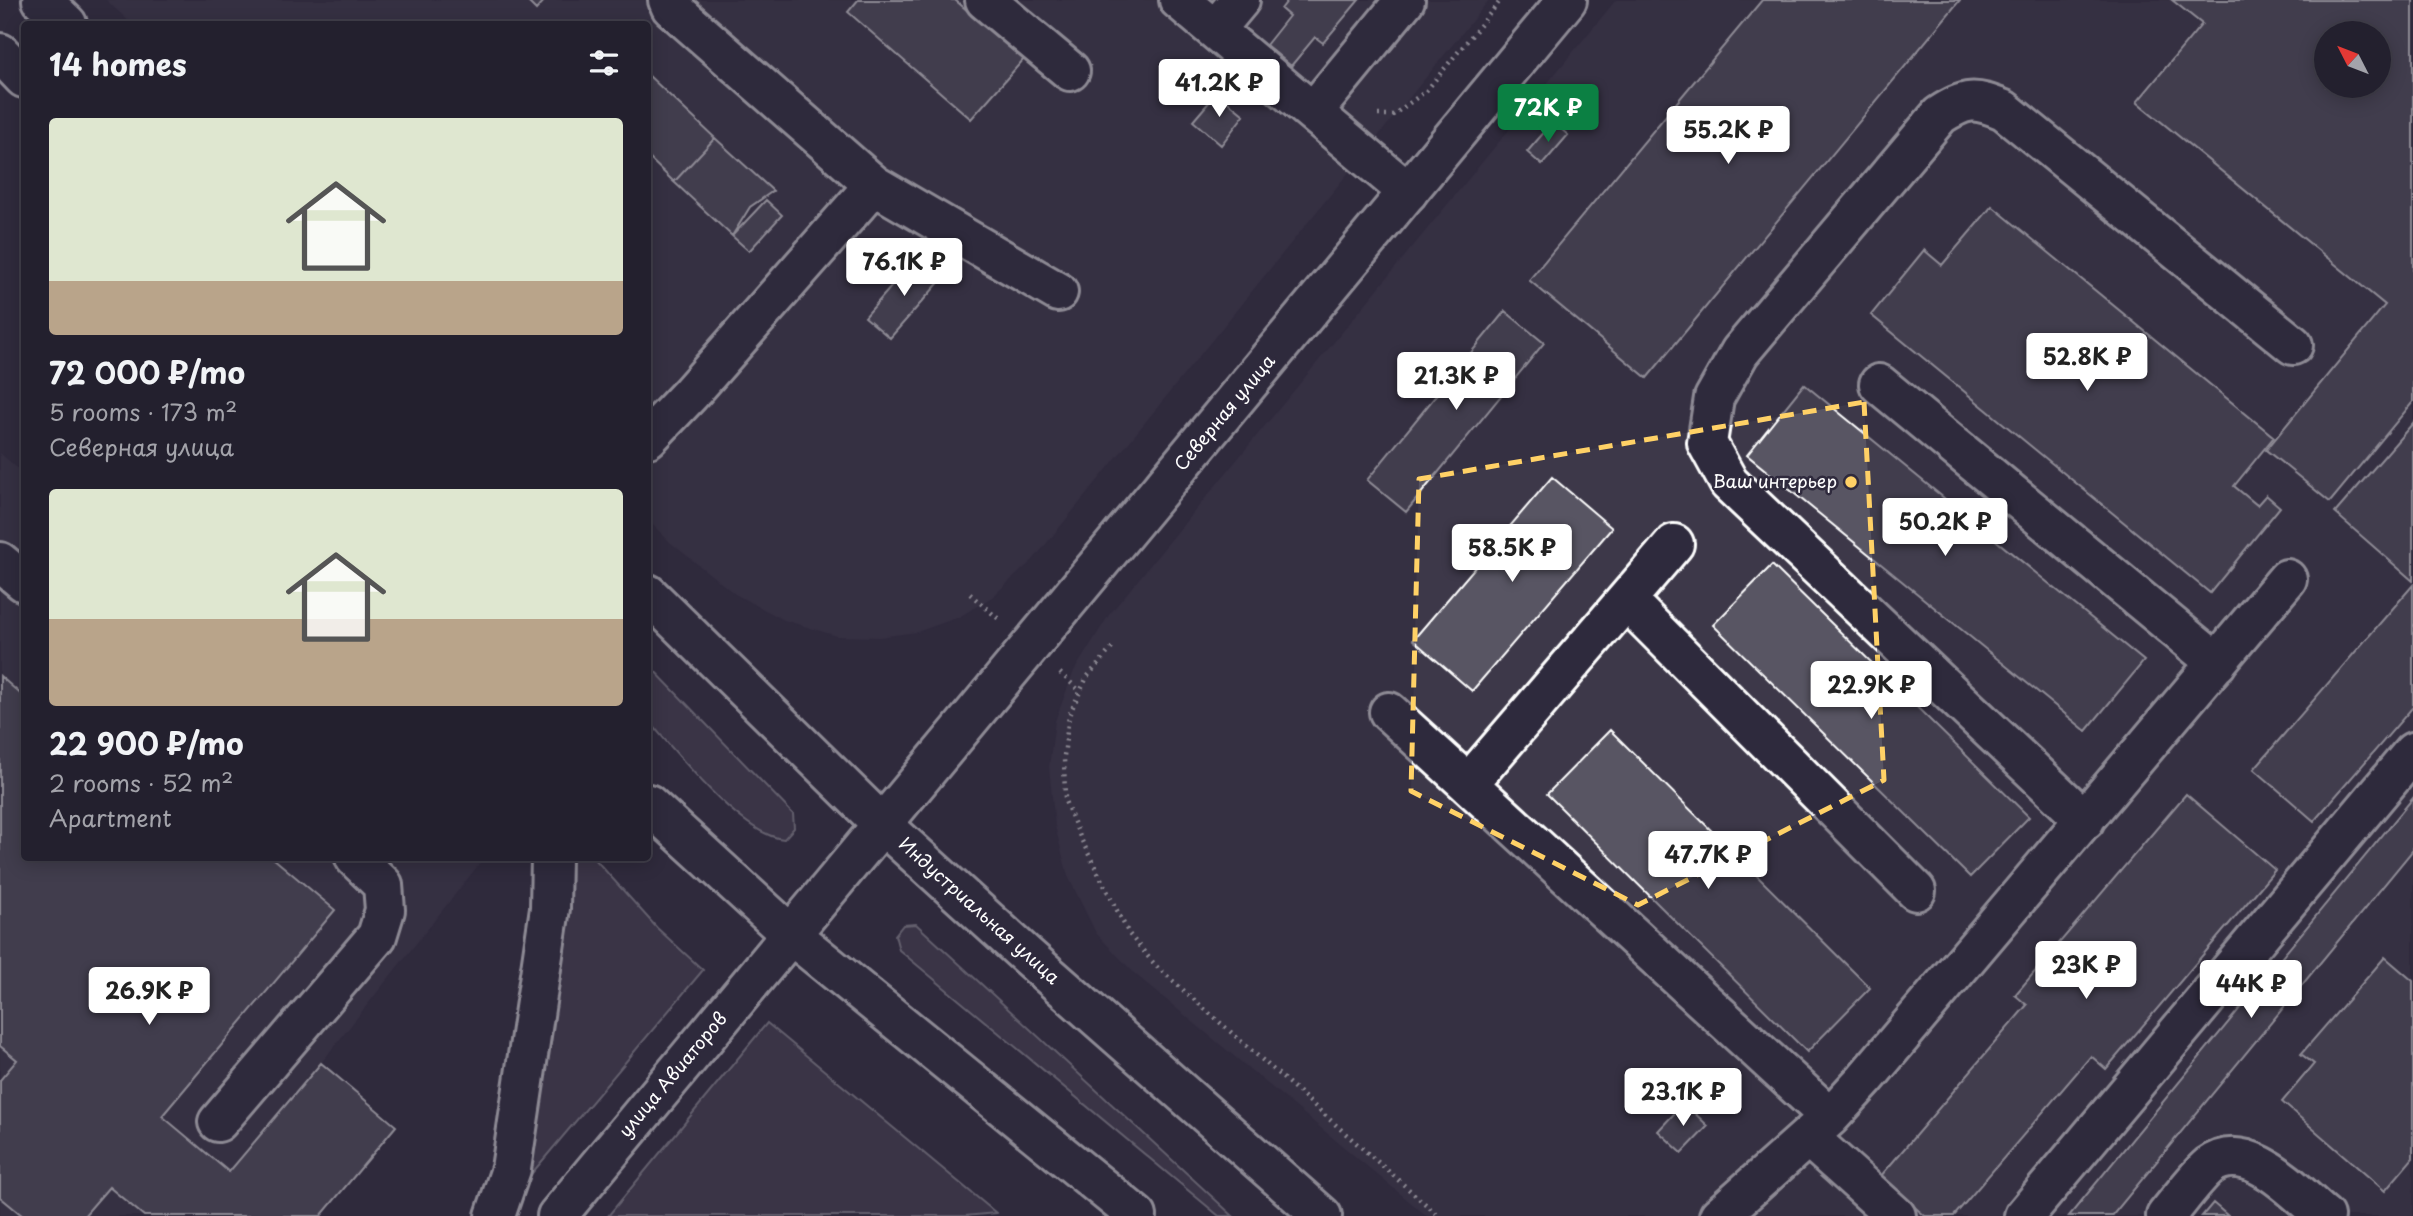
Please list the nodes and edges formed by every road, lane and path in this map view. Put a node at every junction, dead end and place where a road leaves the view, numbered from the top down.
1 (42, 0) edge
2 (668, 0) edge
3 (985, 0) edge
4 (1179, 0) edge
5 (1240, 0) edge
6 (1405, 0) edge
7 (1501, 0) edge
8 (1567, 0) edge
9 (64, 21) edge
10 (1215, 30) junction
11 (0, 53) edge
12 (0, 70) edge
13 (1070, 71) dead end
14 (21, 75) edge
15 (21, 85) edge
16 (1321, 102) junction
17 (874, 185) junction
18 (1408, 192) junction
19 (1058, 292) dead end
20 (2293, 345) dead end
21 (1879, 384) dead end
22 (651, 435) edge
23 (1674, 544) dead end
24 (0, 562) edge
25 (2287, 579) dead end
26 (21, 580) edge
27 (651, 597) edge
28 (1626, 600) junction
29 (1112, 648) dead end
30 (2217, 663) junction
31 (1389, 712) dead end
32 (2413, 751) edge
33 (1468, 784) junction
34 (651, 807) edge
35 (2085, 820) junction
36 (882, 824) junction
37 (358, 861) edge
38 (551, 861) edge
39 (1916, 891) dead end
40 (790, 934) junction
41 (218, 1122) dead end
42 (1819, 1127) junction
43 (495, 1216) edge
44 (557, 1216) edge
45 (1137, 1216) edge
46 (1322, 1216) edge
47 (1438, 1216) edge
48 (1719, 1216) edge
49 (1896, 1216) edge
50 (2024, 1216) edge
51 (2166, 1216) edge
52 (2324, 1216) edge

1 - 9 main road
2 - 17 main road
3 - 13 main road
4 - 10 main road
5 - 10 main road
6 - 16 main road
7 - 16 path
8 - 18 main road, Северная улица
10 - 16 main road
11 - 14 main road
12 - 15 main road
16 - 18 main road
17 - 19 main road
17 - 22 main road
18 - 36 main road, Северная улица
20 - 35 main road
21 - 30 main road
23 - 28 main road
24 - 26 main road
25 - 30 main road
27 - 36 main road, Индустриальная улица
28 - 33 main road
28 - 39 main road
29 - 47 path
30 - 35 main road
31 - 33 main road
32 - 50 main road
33 - 42 main road
34 - 40 main road
35 - 42 main road
36 - 40 main road, Северная улица
36 - 46 main road, Индустриальная улица
37 - 41 main road
38 - 43 main road
40 - 44 main road, улица Авиаторов
40 - 45 main road
42 - 48 main road
42 - 49 main road
51 - 52 main road

